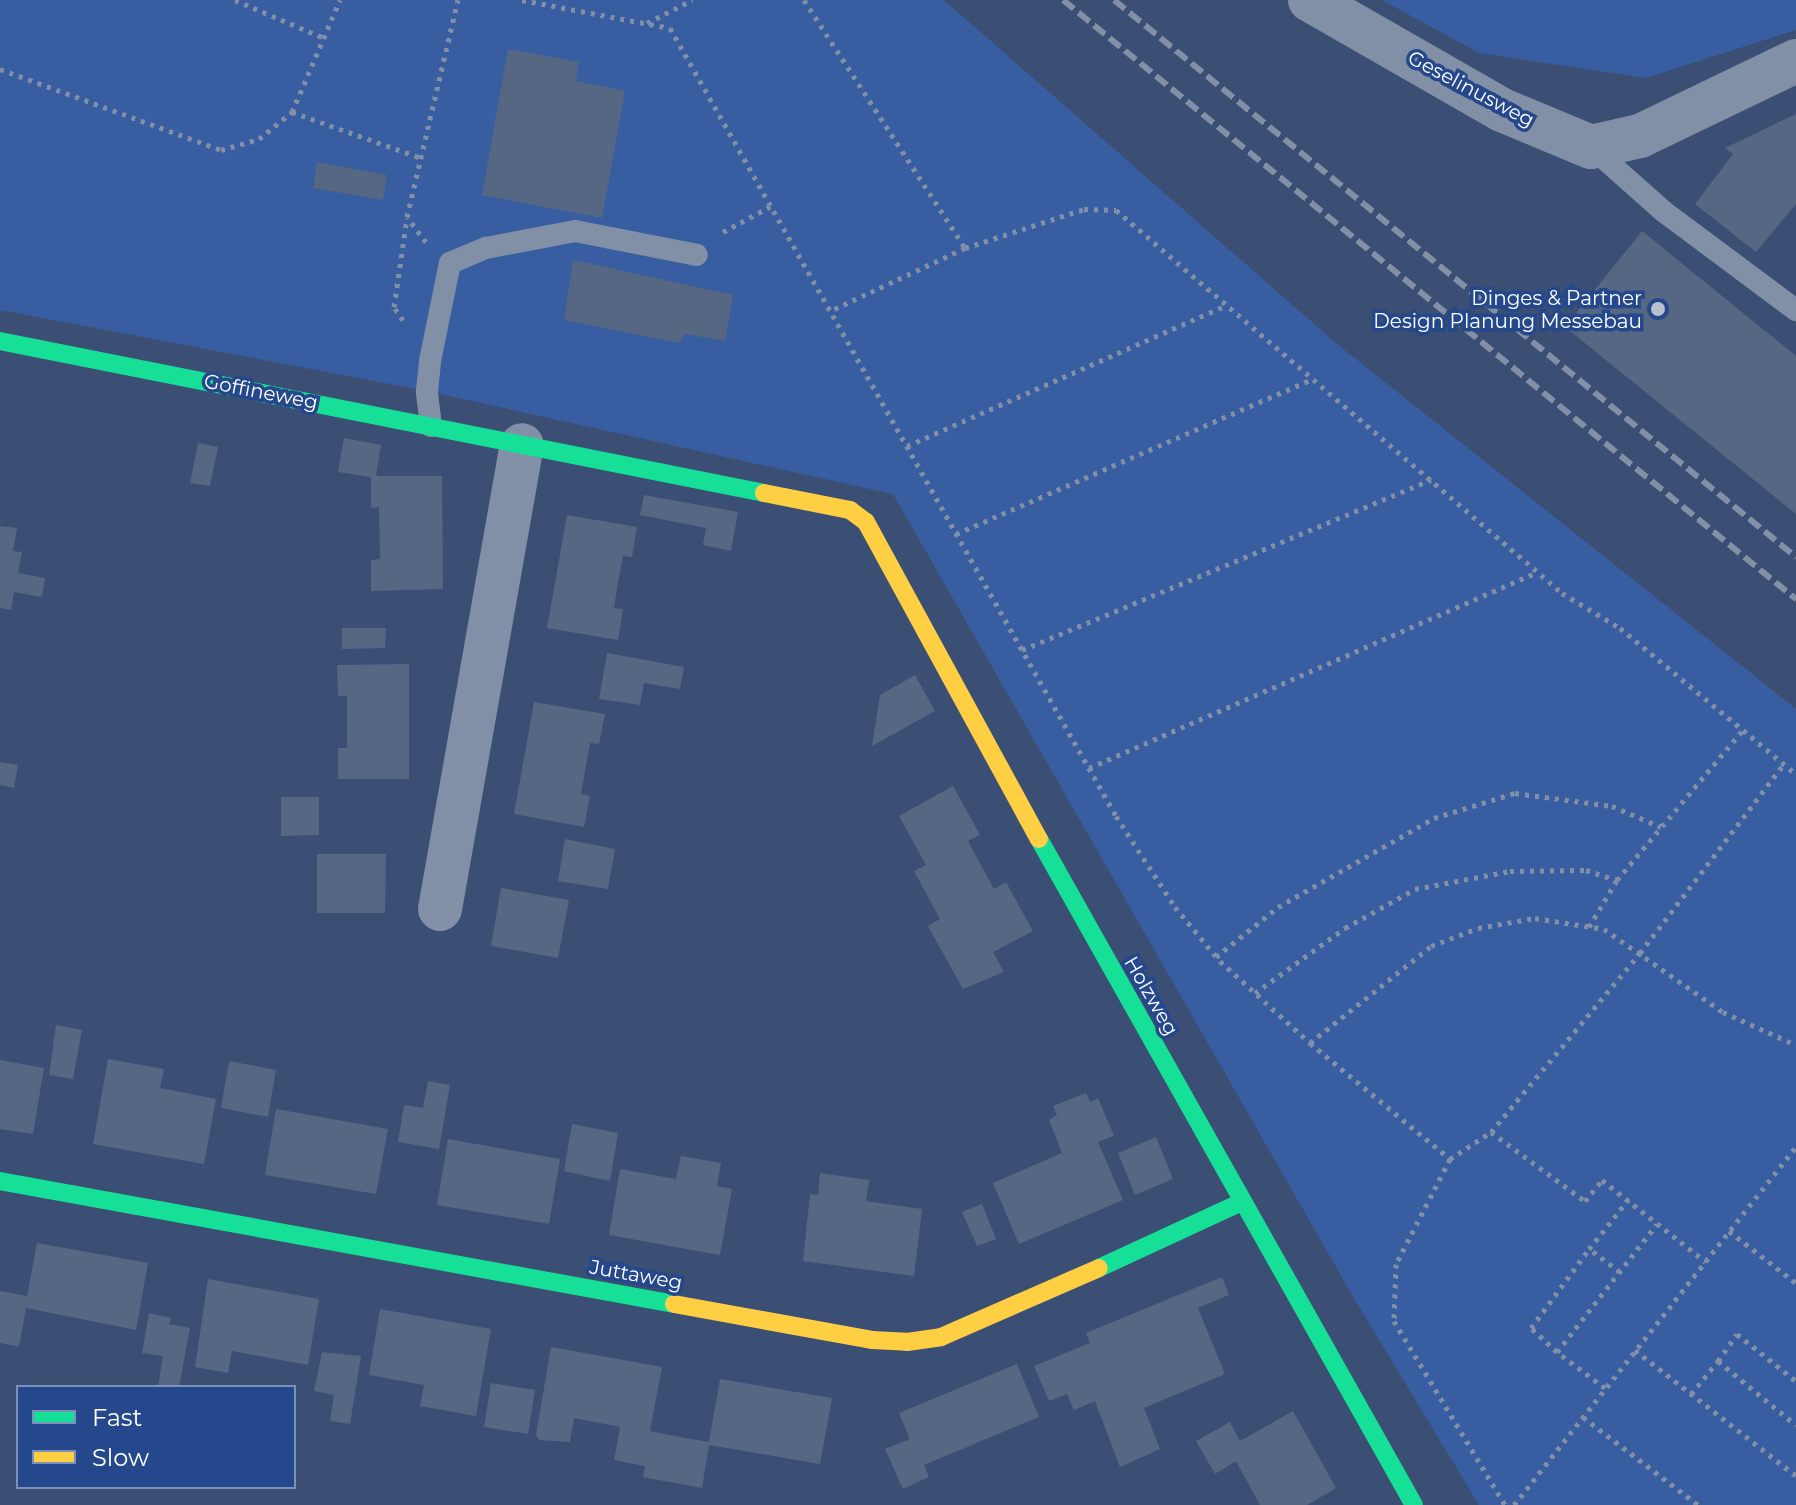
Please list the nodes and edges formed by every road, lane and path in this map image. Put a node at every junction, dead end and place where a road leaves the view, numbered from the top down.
1 (235, 0) edge
2 (340, 0) edge
3 (458, 0) edge
4 (522, 0) edge
5 (692, 0) edge
6 (804, 0) edge
7 (1310, 0) edge
8 (647, 23) junction
9 (324, 38) junction
10 (1796, 61) edge
11 (0, 69) edge
12 (292, 112) junction
13 (1591, 147) junction
14 (421, 158) junction
15 (771, 206) junction
16 (965, 248) junction
17 (697, 255) joint
18 (449, 271) junction
19 (1226, 305) junction
20 (1796, 310) edge
21 (830, 311) junction
22 (0, 341) edge
23 (1313, 379) junction
24 (431, 426) junction
25 (522, 445) junction
26 (907, 446) junction
27 (1431, 480) junction
28 (850, 510) joint
29 (956, 534) junction
30 (1537, 572) junction
31 (1022, 650) junction
32 (1743, 730) junction
33 (1784, 764) junction
34 (1089, 768) junction
35 (1796, 774) edge
36 (1661, 827) junction
37 (1617, 880) junction
38 (440, 909) dead end
39 (1589, 927) junction
40 (1640, 953) junction
41 (1216, 957) junction
42 (1255, 993) junction
43 (1310, 1043) junction
44 (1796, 1045) edge
45 (1491, 1132) junction
46 (1796, 1147) edge
47 (1450, 1159) junction
48 (0, 1181) edge
49 (1628, 1200) junction
50 (1242, 1202) junction
51 (1657, 1224) junction
52 (1729, 1231) junction
53 (1589, 1249) junction
54 (1706, 1262) junction
55 (1620, 1272) junction
56 (1796, 1283) edge
57 (1635, 1350) junction
58 (1557, 1352) junction
59 (1718, 1361) junction
60 (1796, 1381) edge
61 (1606, 1388) junction
62 (1691, 1394) junction
63 (1583, 1417) junction
64 (1796, 1425) edge
65 (1796, 1476) edge
66 (1414, 1505) edge
67 (1505, 1505) edge
68 (1514, 1505) edge
69 (1698, 1505) edge

1 - 9 path
2 - 9 path
3 - 14 path
4 - 8 path
5 - 8 path
6 - 16 path
7 - 13 street, Geselinusweg
8 - 15 path
9 - 12 path
10 - 13 street
11 - 12 path
12 - 14 path
13 - 20 lane
14 - 18 path
15 - 17 path
15 - 21 path
16 - 19 path
16 - 21 path
17 - 18 lane
18 - 24 lane
19 - 23 path
19 - 26 path
21 - 26 path
22 - 24 street, Goffineweg
23 - 27 path
23 - 29 path
24 - 25 street, Goffineweg
25 - 28 street, Goffineweg
25 - 38 street
26 - 29 path
27 - 30 path
27 - 31 path
28 - 50 street, Holzweg
29 - 31 path
30 - 32 path
30 - 34 path
31 - 34 path
32 - 33 path
32 - 36 path
33 - 35 path
33 - 40 path
34 - 41 path
36 - 37 path
36 - 41 path
37 - 39 path
37 - 42 path
39 - 40 path
39 - 43 path
40 - 44 path
40 - 45 path
41 - 42 path
42 - 43 path
43 - 47 path
45 - 47 path
45 - 49 path
46 - 52 path
47 - 67 path
48 - 50 street, Juttaweg
49 - 51 path
49 - 53 path
50 - 66 street, Holzweg
51 - 54 path
51 - 55 path
52 - 54 path
52 - 56 path
53 - 55 path
53 - 58 path
54 - 57 path
55 - 58 path
57 - 61 path
57 - 62 path
58 - 61 path
59 - 60 path
59 - 62 path
59 - 64 path
61 - 63 path
62 - 65 path
63 - 68 path
63 - 69 path

